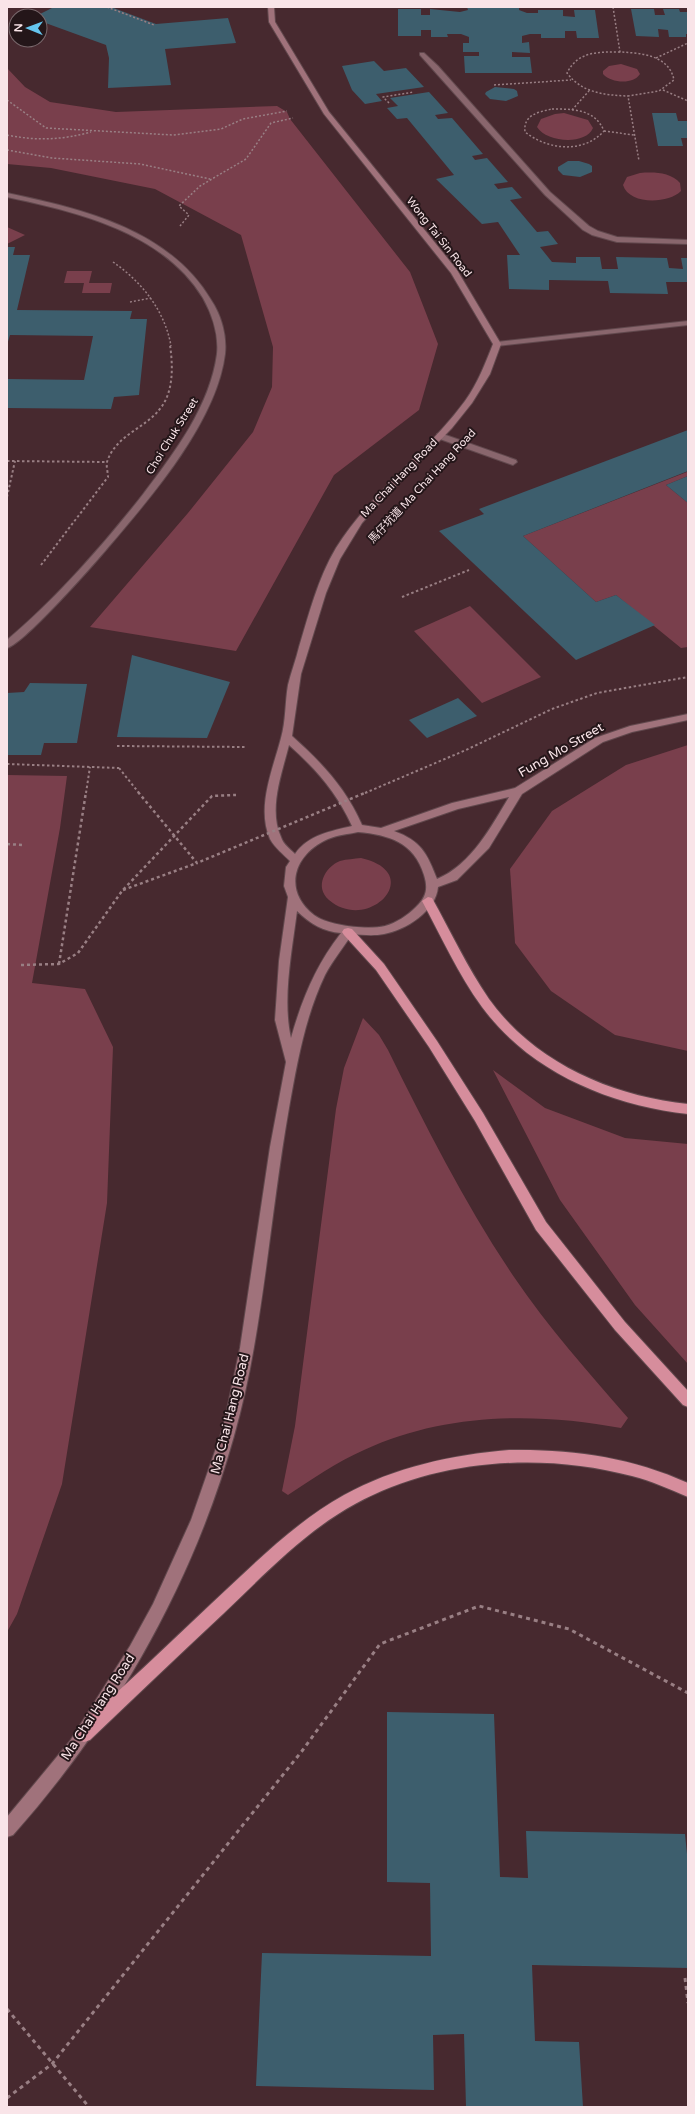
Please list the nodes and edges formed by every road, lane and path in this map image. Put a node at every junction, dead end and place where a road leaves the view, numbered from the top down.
1 (107, 7) edge
2 (271, 7) edge
3 (613, 7) edge
4 (154, 25) dead end
5 (688, 43) edge
6 (620, 52) junction
7 (422, 54) dead end
8 (656, 58) junction
9 (571, 80) junction
10 (492, 85) dead end
11 (662, 90) junction
12 (418, 91) dead end
13 (590, 91) junction
14 (628, 96) junction
15 (7, 100) edge
16 (688, 101) edge
17 (389, 103) dead end
18 (294, 109) dead end
19 (572, 110) junction
20 (298, 117) dead end
21 (604, 130) junction
22 (93, 131) junction
23 (7, 135) edge
24 (634, 135) junction
25 (7, 150) edge
26 (639, 161) dead end
27 (210, 179) junction
28 (7, 195) edge
29 (178, 227) dead end
30 (688, 242) edge
31 (108, 259) dead end
32 (151, 298) junction
33 (130, 302) dead end
34 (688, 323) edge
35 (497, 344) junction
36 (440, 436) junction
37 (7, 461) edge
38 (15, 461) junction
39 (107, 462) junction
40 (513, 462) dead end
41 (7, 497) edge
42 (38, 570) dead end
43 (469, 570) dead end
44 (402, 597) dead end
45 (7, 645) edge
46 (688, 677) edge
47 (688, 717) edge
48 (287, 737) junction
49 (117, 746) dead end
50 (247, 747) dead end
51 (7, 764) edge
52 (90, 767) junction
53 (518, 791) junction
54 (243, 795) dead end
55 (358, 828) junction
56 (382, 831) junction
57 (7, 844) edge
58 (22, 845) dead end
59 (295, 860) junction
60 (197, 863) junction
61 (433, 885) junction
62 (122, 891) junction
63 (293, 898) junction
64 (428, 901) junction
65 (348, 932) junction
66 (59, 964) junction
67 (21, 965) dead end
68 (291, 1063) junction
69 (688, 1109) edge
70 (688, 1401) edge
71 (688, 1490) edge
72 (688, 1693) edge
73 (84, 1734) junction
74 (7, 1830) edge
75 (685, 1978) dead end
76 (688, 2003) edge
77 (7, 2009) edge
78 (52, 2064) junction
79 (7, 2098) edge
80 (89, 2107) edge

1 - 4 path
2 - 35 main road, Wong Tai Sin Road
3 - 6 path
5 - 8 path
6 - 8 path
6 - 9 path
7 - 30 lane
8 - 11 path
9 - 10 path
9 - 13 path
11 - 14 path
11 - 16 path
12 - 17 path
13 - 14 path
13 - 19 path
14 - 24 path
15 - 22 path
18 - 22 path
19 - 21 path
19 - 21 path
20 - 27 path
21 - 24 path
22 - 23 path
24 - 26 path
25 - 27 path
27 - 29 path
28 - 45 lane, Choi Chuk Street
31 - 32 path
32 - 33 path
32 - 39 path
34 - 35 lane
35 - 36 main road, Ma Chai Hang Road
36 - 40 lane
36 - 48 main road, Ma Chai Hang Road
37 - 38 path
38 - 39 path
38 - 41 path
39 - 42 path
43 - 44 path
46 - 60 path, bridge
47 - 53 main road, Fung Mo Street
48 - 55 main road
48 - 59 main road, Ma Chai Hang Road
49 - 50 path
51 - 52 path
52 - 60 path, bridge
52 - 66 path
53 - 56 main road, Fung Mo Street
53 - 61 main road, Fung Mo Street
54 - 62 path
55 - 56 main road, Ma Chai Hang Road
55 - 59 main road, Ma Chai Hang Road
56 - 61 main road, Ma Chai Hang Road
57 - 58 path
59 - 63 main road, Ma Chai Hang Road
60 - 62 path
61 - 64 main road, Ma Chai Hang Road
62 - 66 path
63 - 65 main road, Ma Chai Hang Road
63 - 68 main road, Ma Chai Hang Road
64 - 65 main road, Ma Chai Hang Road
64 - 69 highway
65 - 68 main road, Ma Chai Hang Road
65 - 70 highway
66 - 67 path
68 - 73 main road, Ma Chai Hang Road
71 - 73 highway
72 - 78 path
73 - 74 main road, Ma Chai Hang Road
75 - 76 path
77 - 78 path
78 - 79 path
78 - 80 path

